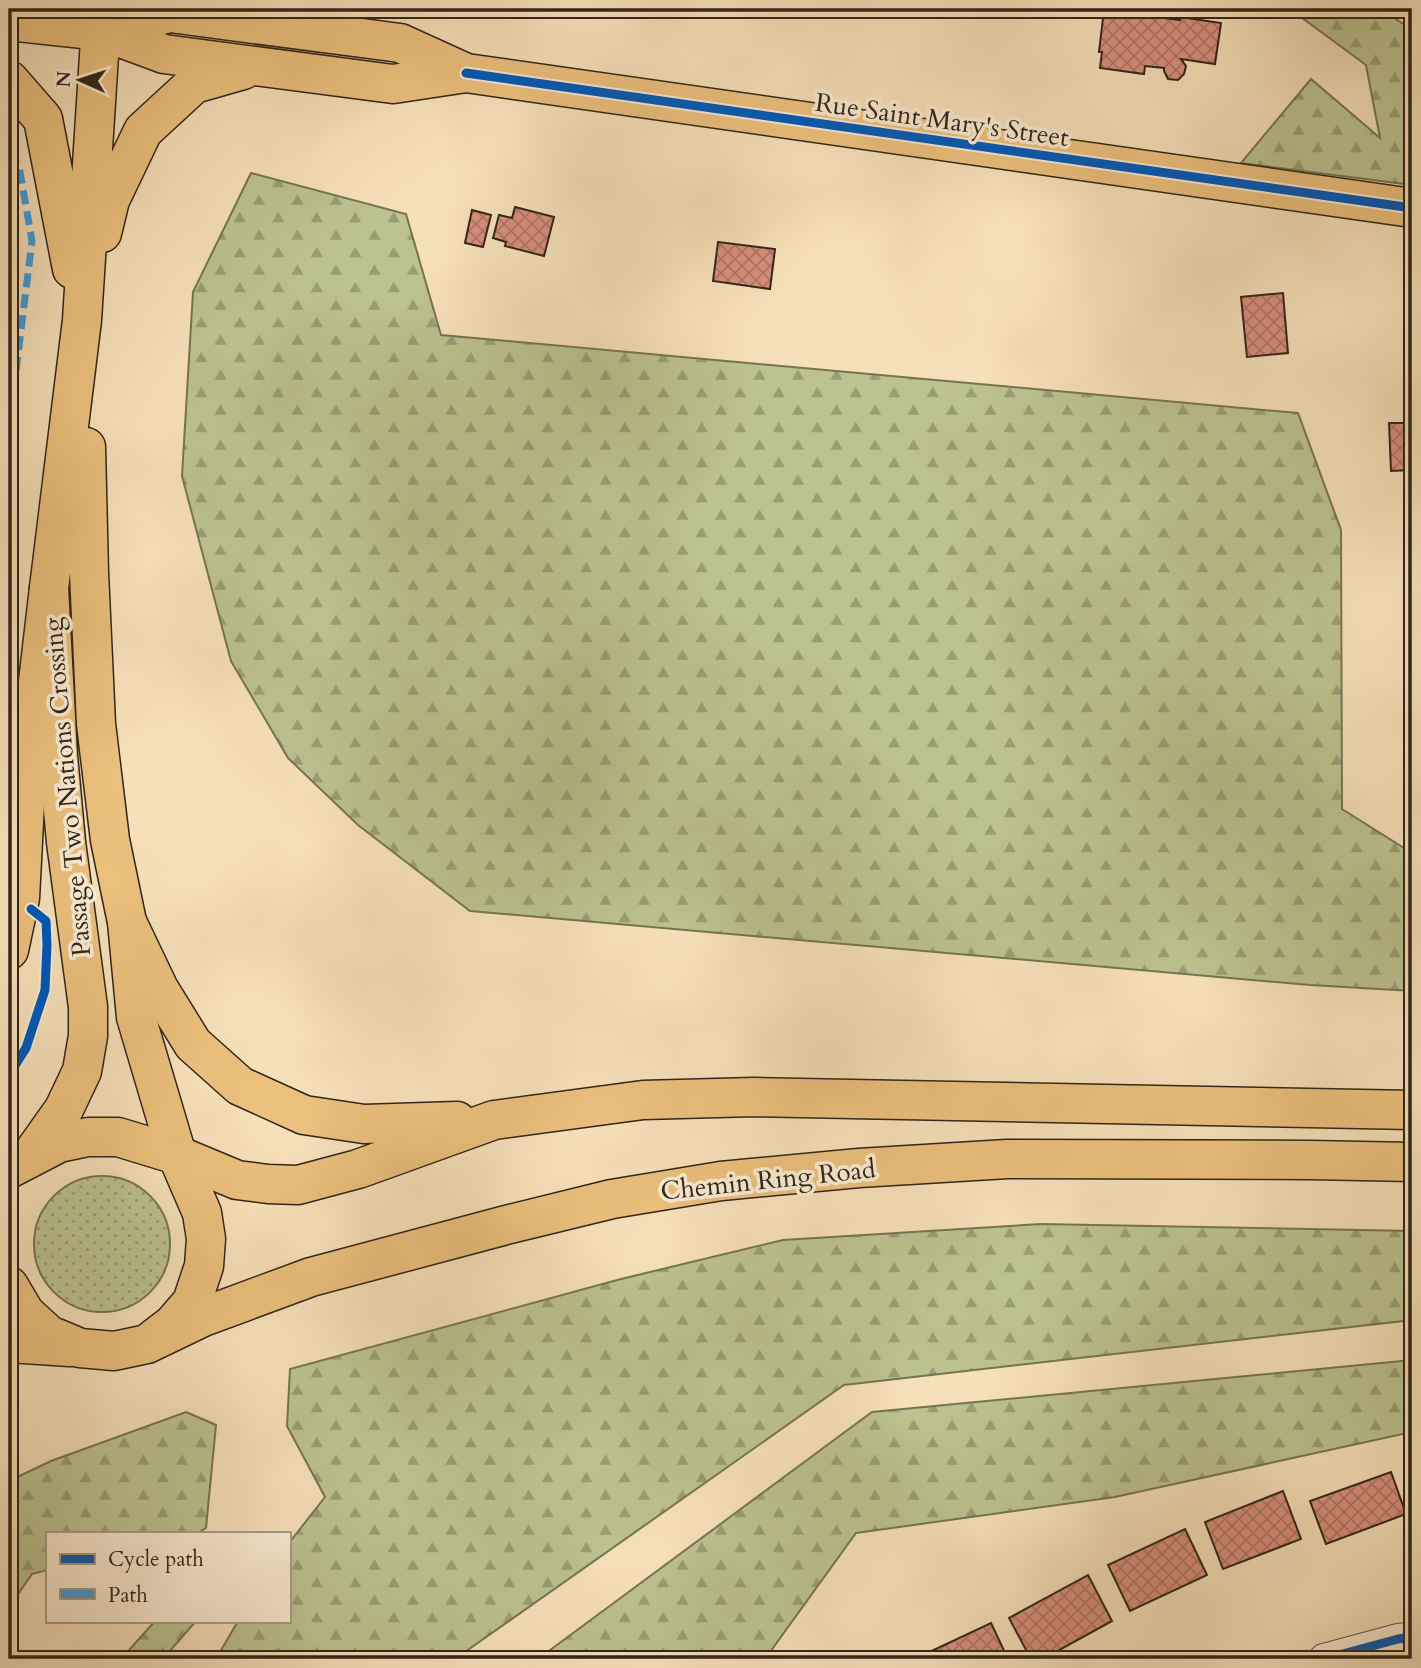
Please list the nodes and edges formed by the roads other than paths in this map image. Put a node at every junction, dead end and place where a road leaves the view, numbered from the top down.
1 (224, 9) edge
2 (102, 20) edge
3 (9, 21) edge
4 (260, 25) junction
5 (256, 66) junction
6 (466, 73) junction
7 (9, 80) edge
8 (1412, 208) edge
9 (82, 320) junction
10 (49, 588) junction
11 (127, 922) junction
12 (9, 950) edge
13 (1412, 1110) edge
14 (495, 1120) junction
15 (177, 1156) junction
16 (1412, 1162) edge
17 (19, 1163) edge
18 (9, 1199) edge
19 (9, 1286) edge
20 (9, 1343) edge
21 (147, 1344) junction
22 (80, 1348) junction
23 (1412, 1637) edge
24 (1324, 1659) edge

1 - 4 main road
2 - 3 main road, Rue Saint Mary's Street
2 - 4 main road, Rue Saint Mary's Street
2 - 5 main road, Rue Saint Mary's Street
2 - 9 main road, Passage Two Nations Crossing
4 - 6 main road, Rue Saint Mary's Street
5 - 6 main road, Rue Saint Mary's Street
5 - 9 main road
6 - 8 main road, Rue Saint Mary's Street
7 - 9 main road
9 - 10 main road, Passage Two Nations Crossing
9 - 11 main road, Passage Two Nations Crossing
10 - 12 main road
10 - 17 main road, Passage Two Nations Crossing
11 - 14 main road
11 - 15 main road
13 - 14 main road
14 - 15 main road
15 - 17 main road
15 - 21 main road
16 - 21 main road, Chemin Ring Road
17 - 18 main road, Passage Two Nations Crossing
19 - 22 main road
20 - 22 main road
21 - 22 main road
23 - 24 street

